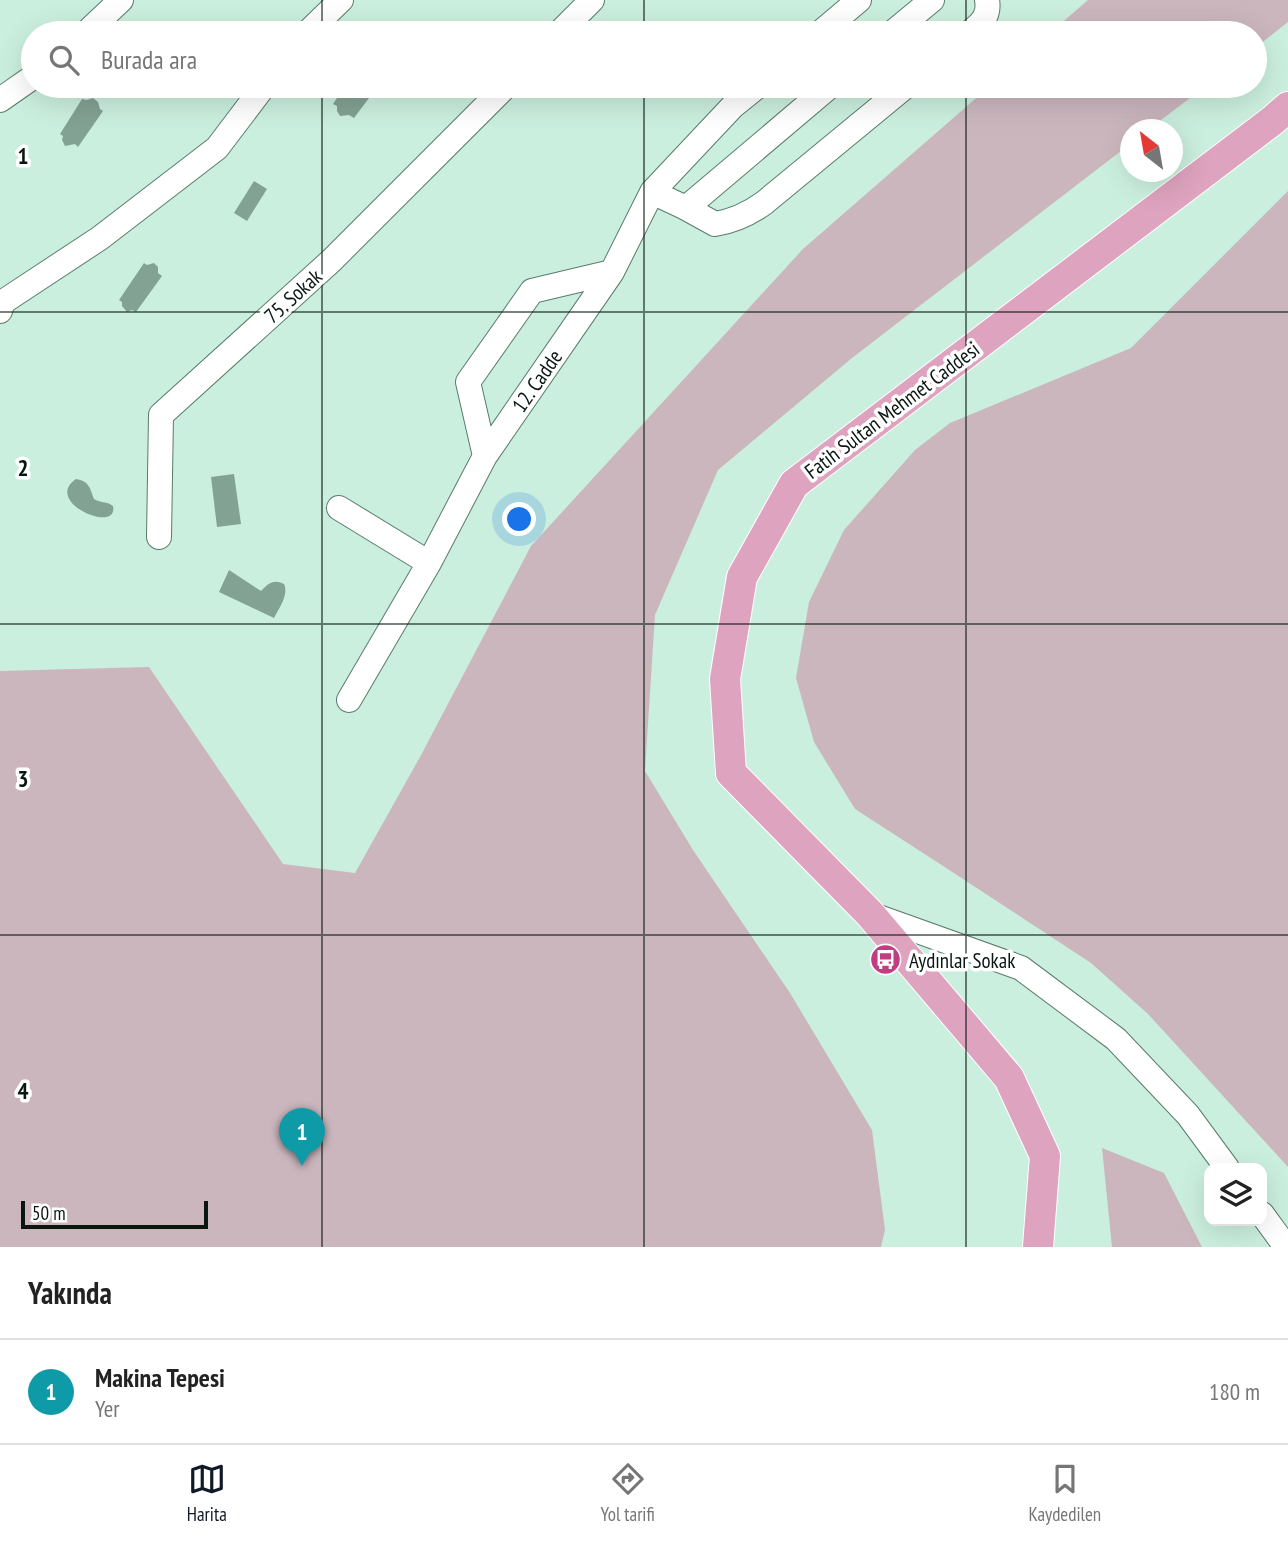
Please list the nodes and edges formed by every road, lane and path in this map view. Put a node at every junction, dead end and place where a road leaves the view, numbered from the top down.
1 (121, 0) edge
2 (341, 0) edge
3 (592, 0) edge
4 (859, 0) edge
5 (932, 0) edge
6 (988, 0) edge
7 (99, 21) edge
8 (319, 21) edge
9 (571, 21) edge
10 (834, 21) edge
11 (907, 21) edge
12 (984, 21) edge
13 (21, 85) edge
14 (255, 98) edge
15 (494, 98) edge
16 (743, 98) edge
17 (816, 98) edge
18 (891, 98) edge
19 (0, 100) edge
20 (1288, 107) edge
21 (652, 192) junction
22 (686, 208) junction
23 (612, 272) junction
24 (0, 311) edge
25 (485, 456) junction
26 (339, 508) dead end
27 (159, 537) dead end
28 (429, 563) junction
29 (349, 700) dead end
30 (870, 914) junction
31 (1223, 1163) edge
32 (1267, 1221) edge
33 (1038, 1247) edge
34 (1286, 1247) edge

1 - 7 street
2 - 8 street
3 - 9 street
4 - 10 street
5 - 11 street
6 - 12 street
13 - 19 street
14 - 24 street
15 - 27 street, 75. Sokak
16 - 21 street, 12. Cadde
17 - 22 street
18 - 22 street
20 - 30 main road, Fatih Sultan Mehmet Caddesi
21 - 22 street
21 - 23 street, 12. Cadde
23 - 25 street, 12. Cadde
23 - 25 street
25 - 28 street, 12. Cadde
26 - 28 street
28 - 29 street, 12. Cadde
30 - 31 street
30 - 33 main road, Fatih Sultan Mehmet Caddesi
32 - 34 street

